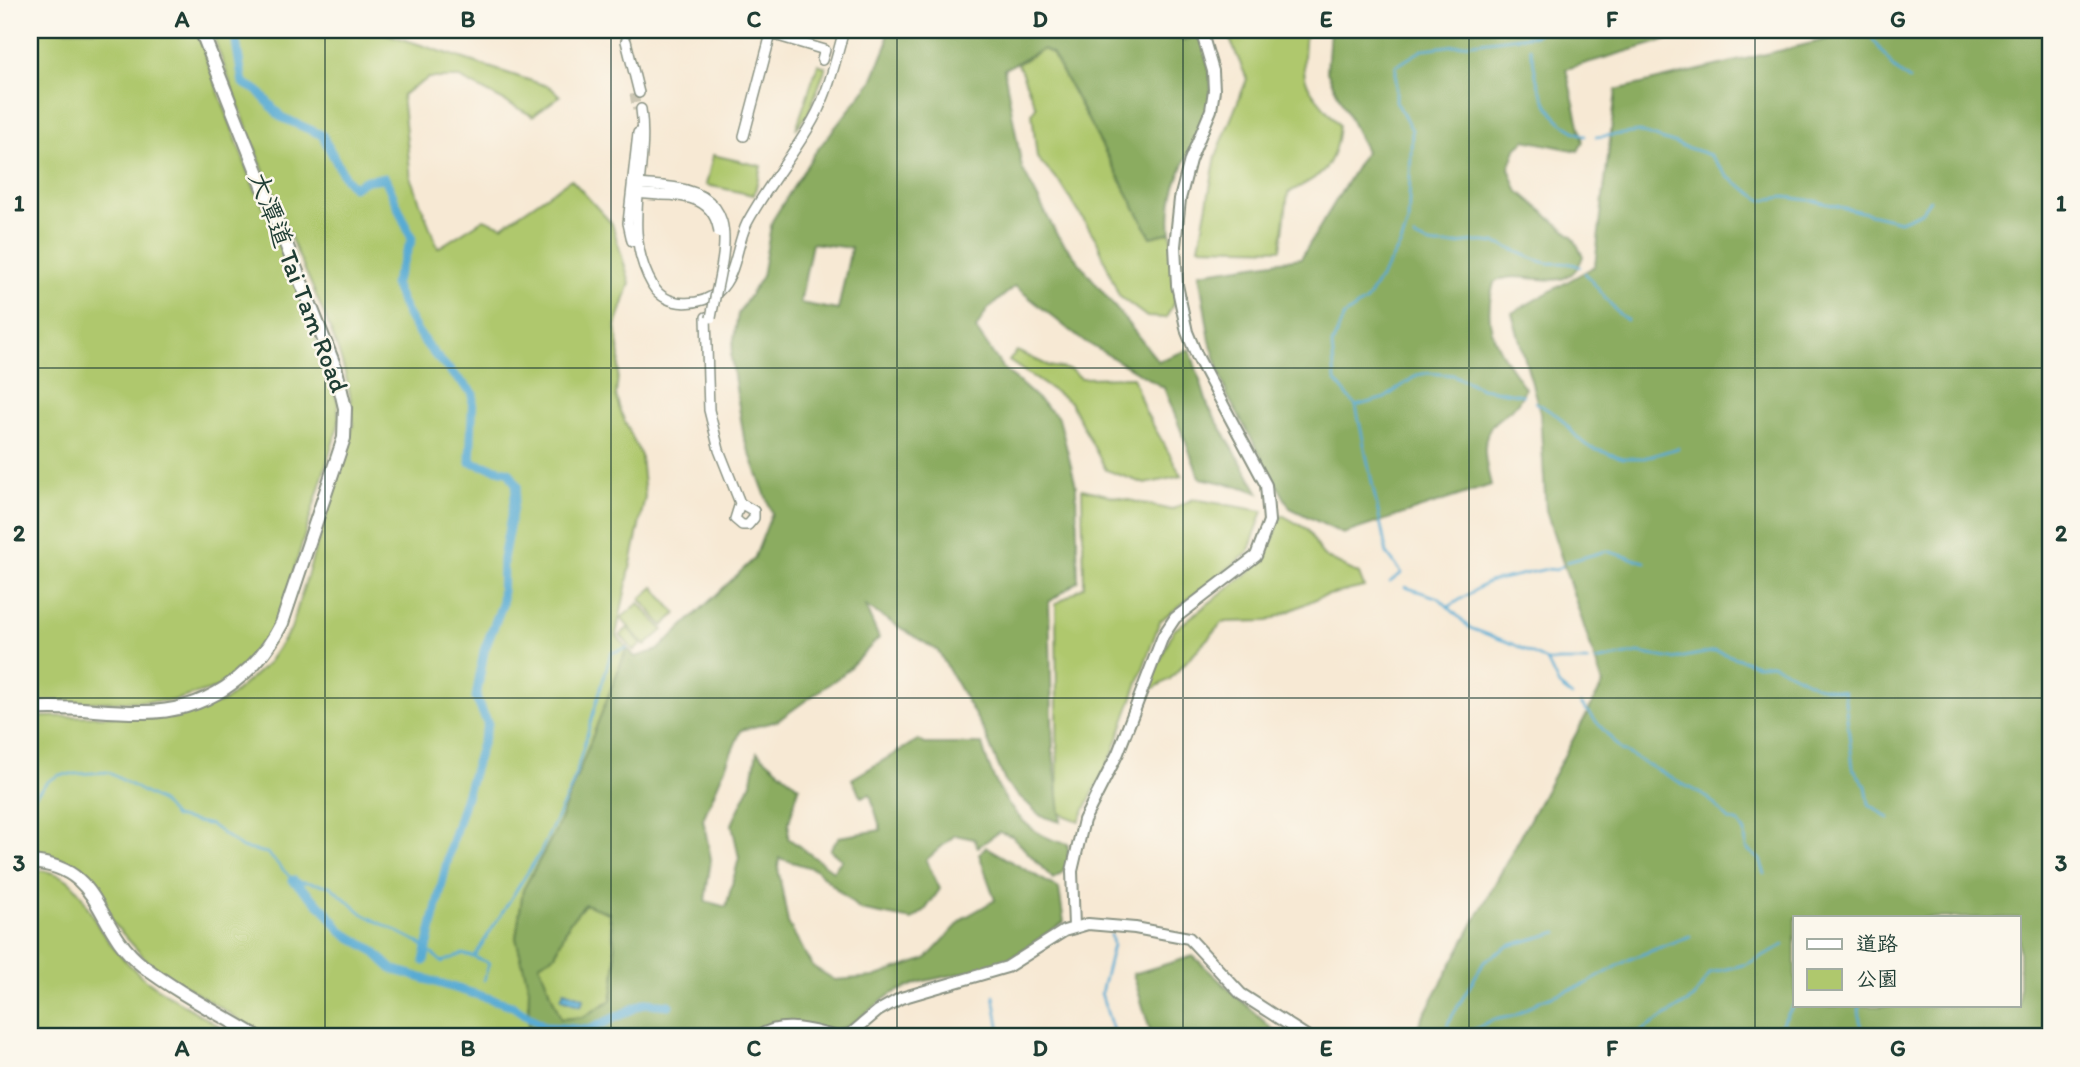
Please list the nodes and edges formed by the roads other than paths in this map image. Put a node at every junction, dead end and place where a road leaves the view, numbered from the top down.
1 (201, 30) edge
2 (844, 30) edge
3 (1201, 30) edge
4 (772, 32) edge
5 (626, 41) dead end
6 (825, 52) dead end
7 (636, 91) tunnel mouth
8 (639, 110) tunnel mouth
9 (744, 136) dead end
10 (636, 188) junction
11 (739, 501) dead end
12 (30, 709) edge
13 (30, 862) edge
14 (1074, 927) junction
15 (814, 1036) edge
16 (258, 1037) edge
17 (759, 1037) edge
18 (834, 1037) edge
19 (846, 1037) edge
20 (1308, 1037) edge

1 - 12 main road, 大潭道 Tai Tam Road
2 - 10 street
3 - 14 street
4 - 6 street
4 - 9 street
5 - 7 street
8 - 10 street
10 - 11 street, bridge
13 - 16 main road
14 - 19 street
14 - 20 street
15 - 17 main road
15 - 18 main road

